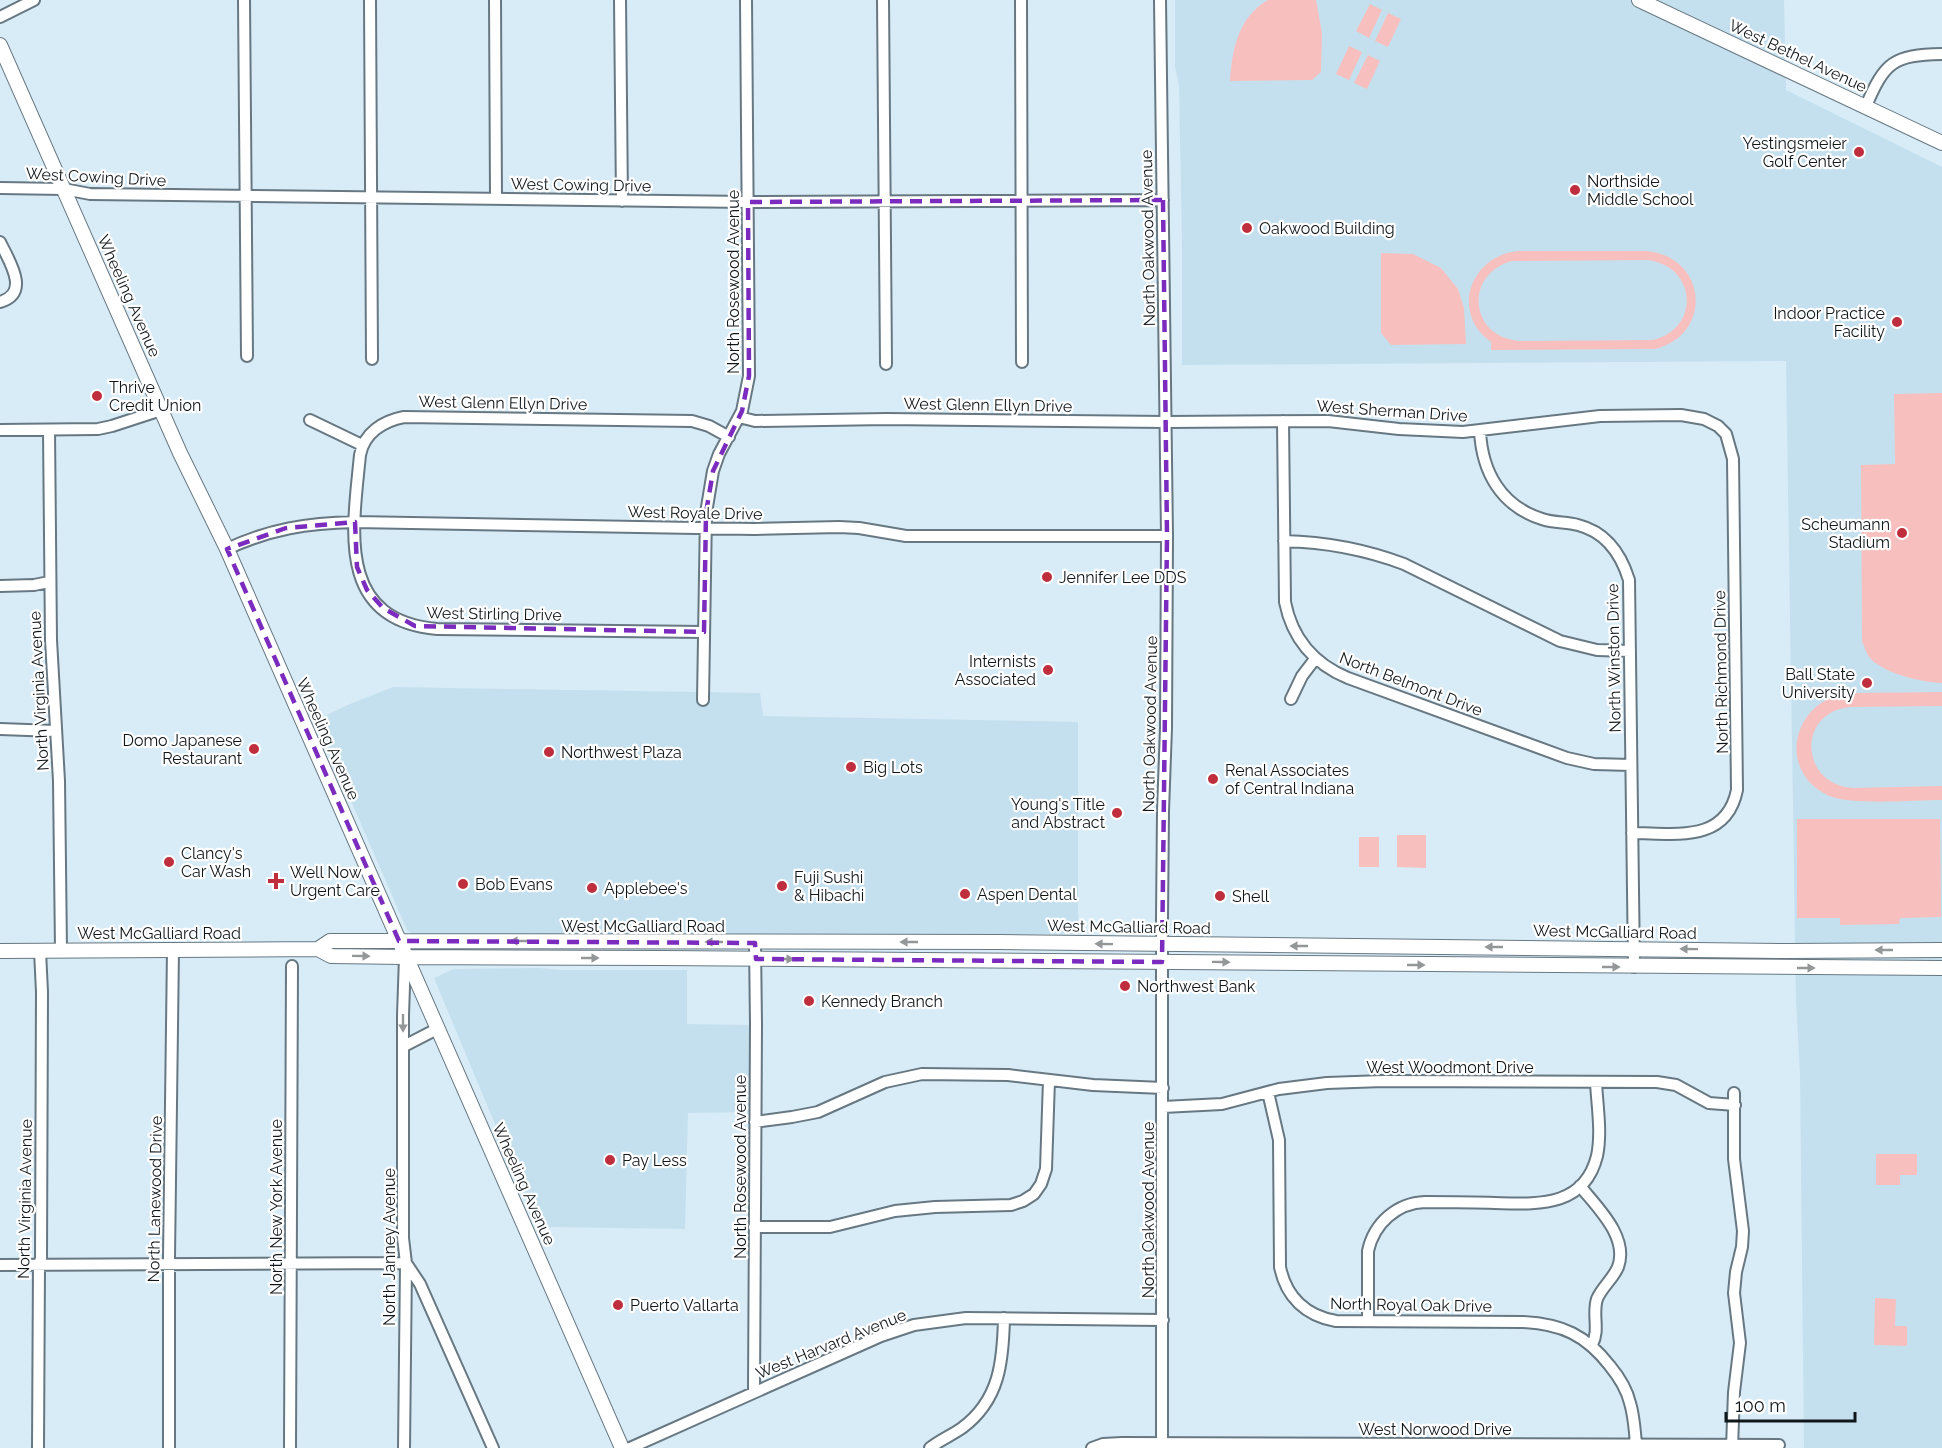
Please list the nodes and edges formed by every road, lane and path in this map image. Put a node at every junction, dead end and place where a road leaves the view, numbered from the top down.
1 (34, 0) edge
2 (244, 0) edge
3 (370, 0) edge
4 (495, 0) edge
5 (621, 0) edge
6 (746, 0) edge
7 (884, 0) edge
8 (1021, 0) edge
9 (1160, 0) edge
10 (1639, 0) edge
11 (0, 17) edge
12 (0, 45) edge
13 (1942, 54) edge
14 (1866, 106) junction
15 (1942, 143) edge
16 (0, 188) edge
17 (64, 189) junction
18 (245, 196) junction
19 (372, 198) junction
20 (496, 199) junction
21 (1023, 200) junction
22 (1163, 200) junction
23 (622, 201) junction
24 (885, 201) junction
25 (748, 202) junction
26 (0, 242) edge
27 (0, 302) edge
28 (247, 356) dead end
29 (372, 358) dead end
30 (1022, 362) dead end
31 (886, 364) dead end
32 (161, 410) junction
33 (739, 417) junction
34 (310, 420) dead end
35 (1283, 421) junction
36 (1166, 422) junction
37 (1720, 429) joint
38 (0, 430) edge
39 (49, 430) junction
40 (1480, 431) junction
41 (729, 437) junction
42 (362, 445) junction
43 (354, 522) junction
44 (706, 528) junction
45 (1167, 536) junction
46 (1284, 541) junction
47 (227, 549) junction
48 (50, 582) junction
49 (0, 586) edge
50 (704, 632) junction
51 (1630, 651) junction
52 (1315, 659) junction
53 (1291, 699) dead end
54 (703, 700) dead end
55 (0, 729) edge
56 (55, 731) junction
57 (1631, 765) junction
58 (1632, 833) junction
59 (399, 941) junction
60 (755, 943) junction
61 (1162, 945) junction
62 (1635, 948) junction
63 (318, 949) junction
64 (61, 950) junction
65 (173, 950) junction
66 (1942, 950) edge
67 (0, 951) edge
68 (40, 951) junction
69 (405, 957) junction
70 (756, 958) junction
71 (1162, 962) junction
72 (292, 966) dead end
73 (1634, 967) junction
74 (1942, 968) edge
75 (437, 1029) junction
76 (404, 1046) junction
77 (1049, 1080) junction
78 (1596, 1082) junction
79 (1163, 1089) junction
80 (1268, 1092) junction
81 (1734, 1093) dead end
82 (1735, 1105) junction
83 (1163, 1107) junction
84 (754, 1122) junction
85 (1580, 1186) junction
86 (754, 1227) junction
87 (169, 1263) junction
88 (291, 1263) junction
89 (406, 1263) junction
90 (0, 1265) edge
91 (39, 1265) junction
92 (1004, 1318) junction
93 (1163, 1320) junction
94 (1368, 1321) junction
95 (1592, 1345) junction
96 (754, 1391) junction
97 (1636, 1444) junction
98 (1162, 1445) edge
99 (1779, 1445) dead end
100 (1732, 1446) edge
101 (38, 1448) edge
102 (169, 1448) edge
103 (291, 1448) edge
104 (404, 1448) edge
105 (493, 1448) edge
106 (622, 1448) edge
107 (630, 1448) edge
108 (930, 1448) edge
109 (1092, 1448) edge

1 - 11 street
2 - 18 street
3 - 19 street
4 - 20 street
5 - 23 street
6 - 25 street, North Rosewood Avenue
7 - 24 street
8 - 21 street
9 - 22 street, North Oakwood Avenue
10 - 14 main road, West Bethel Avenue
12 - 17 main road, Wheeling Avenue
13 - 14 street
14 - 15 main road, West Bethel Avenue
16 - 17 street, West Cowing Drive
17 - 18 street, West Cowing Drive
17 - 32 main road, Wheeling Avenue
18 - 19 street, West Cowing Drive
18 - 28 street
19 - 20 street, West Cowing Drive
19 - 29 street
20 - 23 street, West Cowing Drive
21 - 22 street, West Cowing Drive
21 - 24 street, West Cowing Drive
21 - 30 street
22 - 36 street, North Oakwood Avenue
23 - 25 street, West Cowing Drive
24 - 25 street, West Cowing Drive
24 - 31 street
25 - 33 street, North Rosewood Avenue
26 - 27 street
32 - 39 street
32 - 47 main road, Wheeling Avenue
33 - 36 street, West Glenn Ellyn Drive
33 - 41 street, North Rosewood Avenue
34 - 42 street
35 - 36 street, West Sherman Drive
35 - 40 street, West Sherman Drive
35 - 46 street, North Belmont Drive
36 - 45 street, North Oakwood Avenue
37 - 40 street, West Sherman Drive
37 - 58 street, North Richmond Drive
38 - 39 street
39 - 48 street, North Virginia Avenue
40 - 51 street, North Winston Drive
41 - 42 street, West Glenn Ellyn Drive
41 - 44 street, North Rosewood Avenue
42 - 43 street
43 - 44 street, West Royale Drive
43 - 47 street, West Royale Drive
43 - 50 street, West Stirling Drive
44 - 45 street, West Royale Drive
44 - 50 street, North Rosewood Avenue
45 - 61 street, North Oakwood Avenue
46 - 51 street
46 - 52 street, North Belmont Drive
47 - 59 main road, Wheeling Avenue
48 - 49 street
48 - 56 street, North Virginia Avenue
50 - 54 street, North Rosewood Avenue
51 - 57 street, North Winston Drive
52 - 53 street
52 - 57 street, North Belmont Drive
55 - 56 street
56 - 64 street, North Virginia Avenue
57 - 58 street, North Winston Drive
58 - 62 street, North Winston Drive
60 -> 59 main road, West McGalliard Road
59 - 63 main road, West McGalliard Road
59 - 69 main road, Wheeling Avenue
61 -> 60 main road, West McGalliard Road
60 - 70 street, North Rosewood Avenue
62 -> 61 main road, West McGalliard Road
61 - 71 street, North Oakwood Avenue
66 -> 62 main road, West McGalliard Road
62 - 73 street, North Winston Drive
63 - 65 main road, West McGalliard Road
63 -> 69 main road, West McGalliard Road
64 - 65 main road, West McGalliard Road
64 - 68 main road, West McGalliard Road
65 - 87 street, North Lanewood Drive
67 - 68 main road, West McGalliard Road
68 - 91 street, North Virginia Avenue
69 -> 70 main road, West McGalliard Road
69 - 75 main road, Wheeling Avenue
69 -> 76 street, North Janney Avenue
70 -> 71 main road, West McGalliard Road
70 - 84 street, North Rosewood Avenue
71 -> 73 main road, West McGalliard Road
71 - 79 street, North Oakwood Avenue
72 - 88 street, North New York Avenue
73 -> 74 main road, West McGalliard Road
75 - 76 street
75 - 106 main road, Wheeling Avenue
76 - 89 street, North Janney Avenue
77 - 79 street
77 - 84 street
77 - 86 street
78 - 80 street, West Woodmont Drive
78 - 82 street, West Woodmont Drive
78 - 85 street
79 - 83 street, North Oakwood Avenue
80 - 83 street, West Woodmont Drive
80 - 94 street, North Royal Oak Drive
81 - 82 street
82 - 100 street
83 - 93 street, North Oakwood Avenue
84 - 86 street, North Rosewood Avenue
85 - 94 street
85 - 95 street
86 - 96 street, North Rosewood Avenue
87 - 88 street
87 - 91 street
87 - 102 street, North Lanewood Drive
88 - 89 street
88 - 103 street, North New York Avenue
89 - 104 street, North Janney Avenue
89 - 105 street
90 - 91 street
91 - 101 street, North Virginia Avenue
92 - 93 street, West Harvard Avenue
92 - 96 street, West Harvard Avenue
92 - 108 street
93 - 98 street, North Oakwood Avenue
94 - 95 street, North Royal Oak Drive
95 - 97 street, North Royal Oak Drive
96 - 107 street, West Harvard Avenue
97 - 98 street, West Norwood Drive
97 - 100 street, West Norwood Drive
98 - 109 street, West Norwood Drive
99 - 100 street, West Norwood Drive

